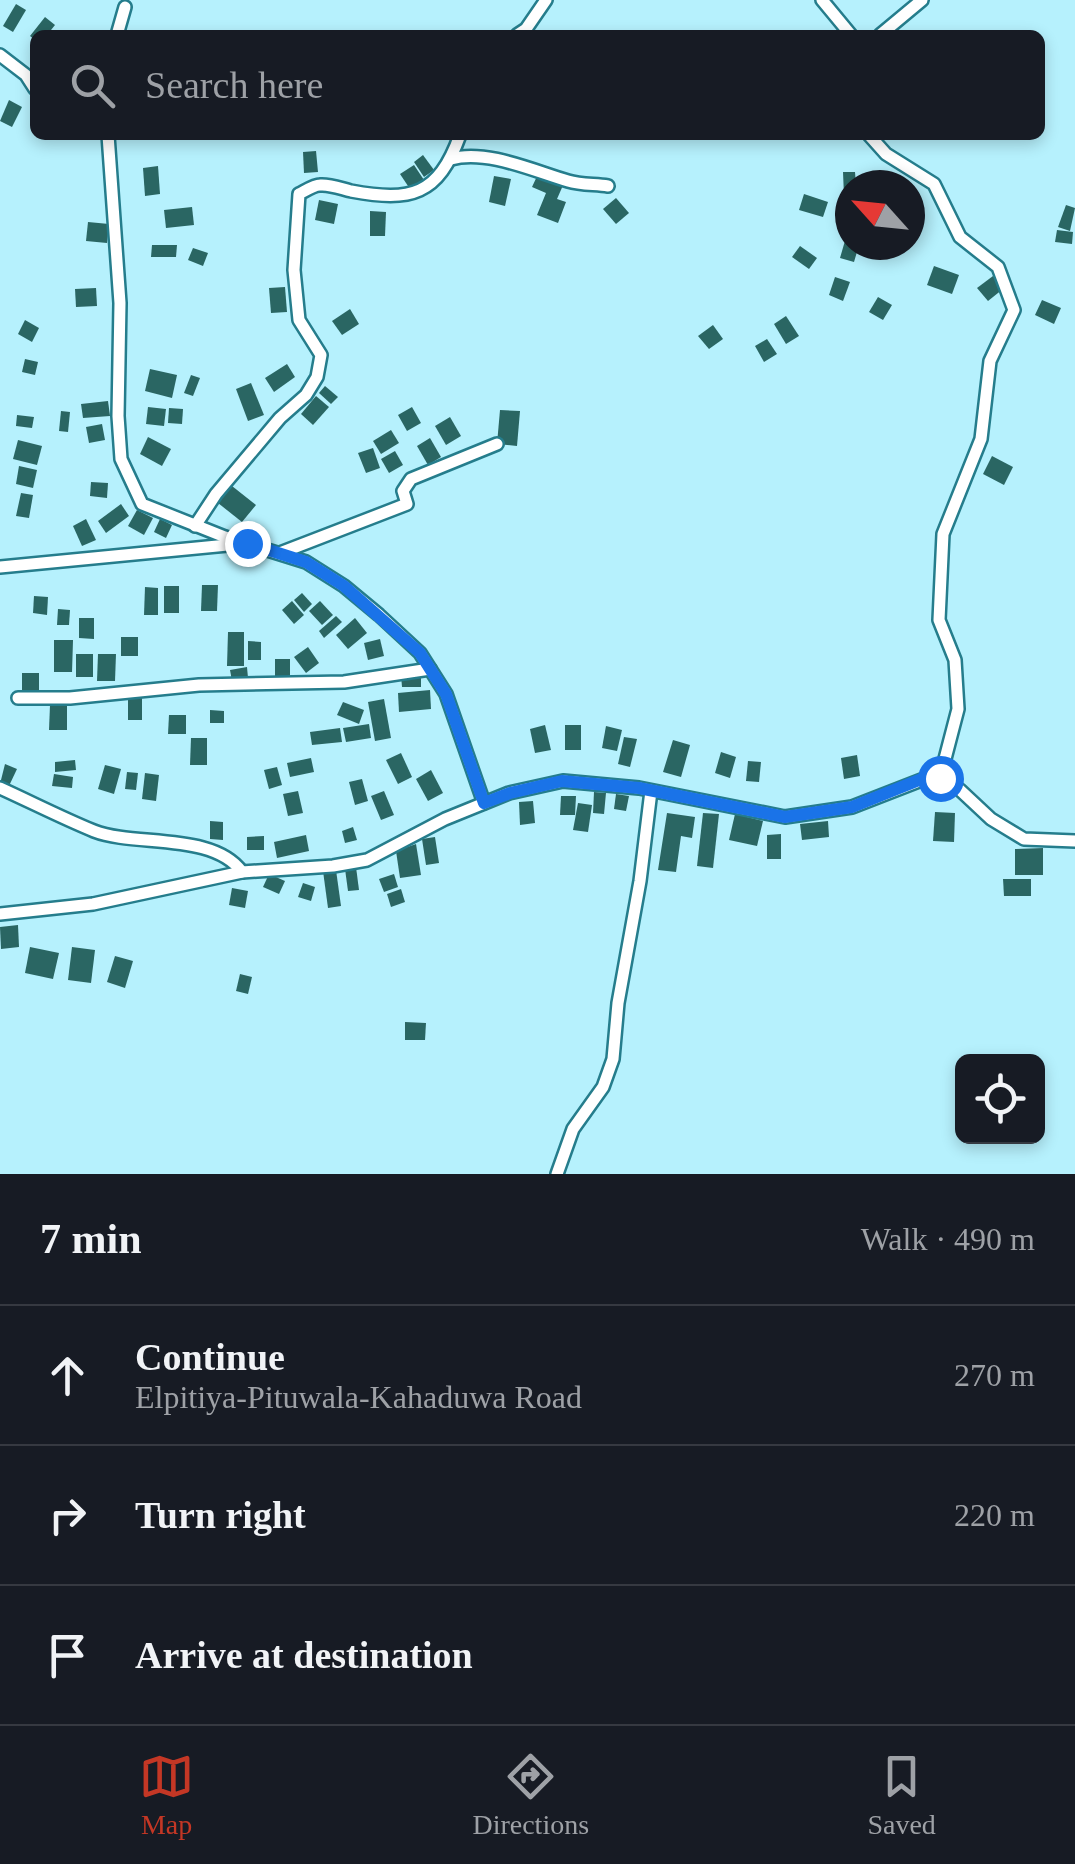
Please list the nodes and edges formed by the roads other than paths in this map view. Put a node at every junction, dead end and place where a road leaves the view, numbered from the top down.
1 (546, 0) edge
2 (822, 0) edge
3 (922, 0) edge
4 (125, 7) dead end
5 (118, 30) edge
6 (524, 30) edge
7 (847, 30) edge
8 (886, 30) edge
9 (0, 55) edge
10 (30, 81) edge
11 (108, 140) edge
12 (458, 140) edge
13 (873, 140) edge
14 (452, 159) junction
15 (608, 186) dead end
16 (496, 444) dead end
17 (195, 526) junction
18 (247, 543) junction
19 (280, 553) junction
20 (0, 567) edge
21 (430, 668) junction
22 (18, 698) dead end
23 (940, 778) junction
24 (0, 788) edge
25 (652, 791) junction
26 (484, 803) junction
27 (1075, 841) edge
28 (242, 872) junction
29 (0, 914) edge
30 (557, 1174) edge

1 - 6 street
2 - 7 street
3 - 8 street
4 - 5 street
9 - 10 street
11 - 17 street
12 - 14 street
13 - 23 street
14 - 15 street
14 - 17 street
16 - 19 street
17 - 18 street
18 - 19 street
18 - 20 street
19 - 21 street
21 - 22 street
21 - 26 street
23 - 25 street
23 - 27 street
24 - 28 street
25 - 26 street
25 - 30 street
26 - 28 street
28 - 29 street

